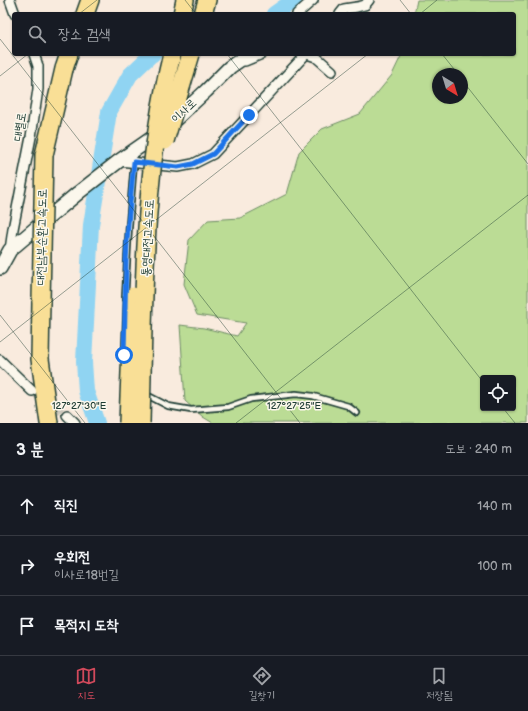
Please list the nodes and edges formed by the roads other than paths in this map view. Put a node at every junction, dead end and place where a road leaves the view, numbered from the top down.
1 (10, 0) edge
2 (90, 0) edge
3 (173, 0) edge
4 (185, 0) edge
5 (207, 0) edge
6 (313, 0) edge
7 (370, 0) edge
8 (14, 12) edge
9 (86, 12) edge
10 (170, 12) edge
11 (182, 12) edge
12 (204, 12) edge
13 (299, 12) edge
14 (342, 12) edge
15 (35, 56) edge
16 (161, 56) edge
17 (171, 56) edge
18 (190, 56) edge
19 (246, 56) edge
20 (257, 56) edge
21 (305, 56) edge
22 (312, 56) edge
23 (66, 61) edge
24 (230, 67) junction
25 (332, 71) dead end
26 (134, 162) junction
27 (117, 163) junction
28 (150, 191) junction
29 (10, 250) junction
30 (0, 268) edge
31 (125, 302) dead end
32 (0, 360) edge
33 (125, 370) dead end
34 (133, 388) dead end
35 (32, 390) tunnel mouth
36 (140, 391) dead end
37 (357, 413) dead end
38 (67, 415) tunnel mouth
39 (48, 423) edge
40 (76, 423) edge
41 (128, 423) edge
42 (141, 423) edge

1 - 8 street
2 - 9 highway
3 - 10 highway
4 - 11 highway
5 - 12 highway
6 - 13 street
7 - 14 street
15 - 29 street, 대별로
16 - 41 highway, 통영대전고속도로, bridge
17 - 28 highway, 통영대전고속도로, bridge
18 - 28 highway, bridge
19 - 24 street, 이사로
20 - 24 street
21 - 26 street
22 - 25 street
23 - 39 highway, 대전남부순환고속도로, bridge
24 - 27 street, 이사로
26 - 27 street
26 - 31 lane
27 - 29 street, 이사로
28 - 42 highway, 통영대전고속도로, bridge
29 - 30 street
32 - 35 street
33 - 34 lane
36 - 37 lane
38 - 40 street

